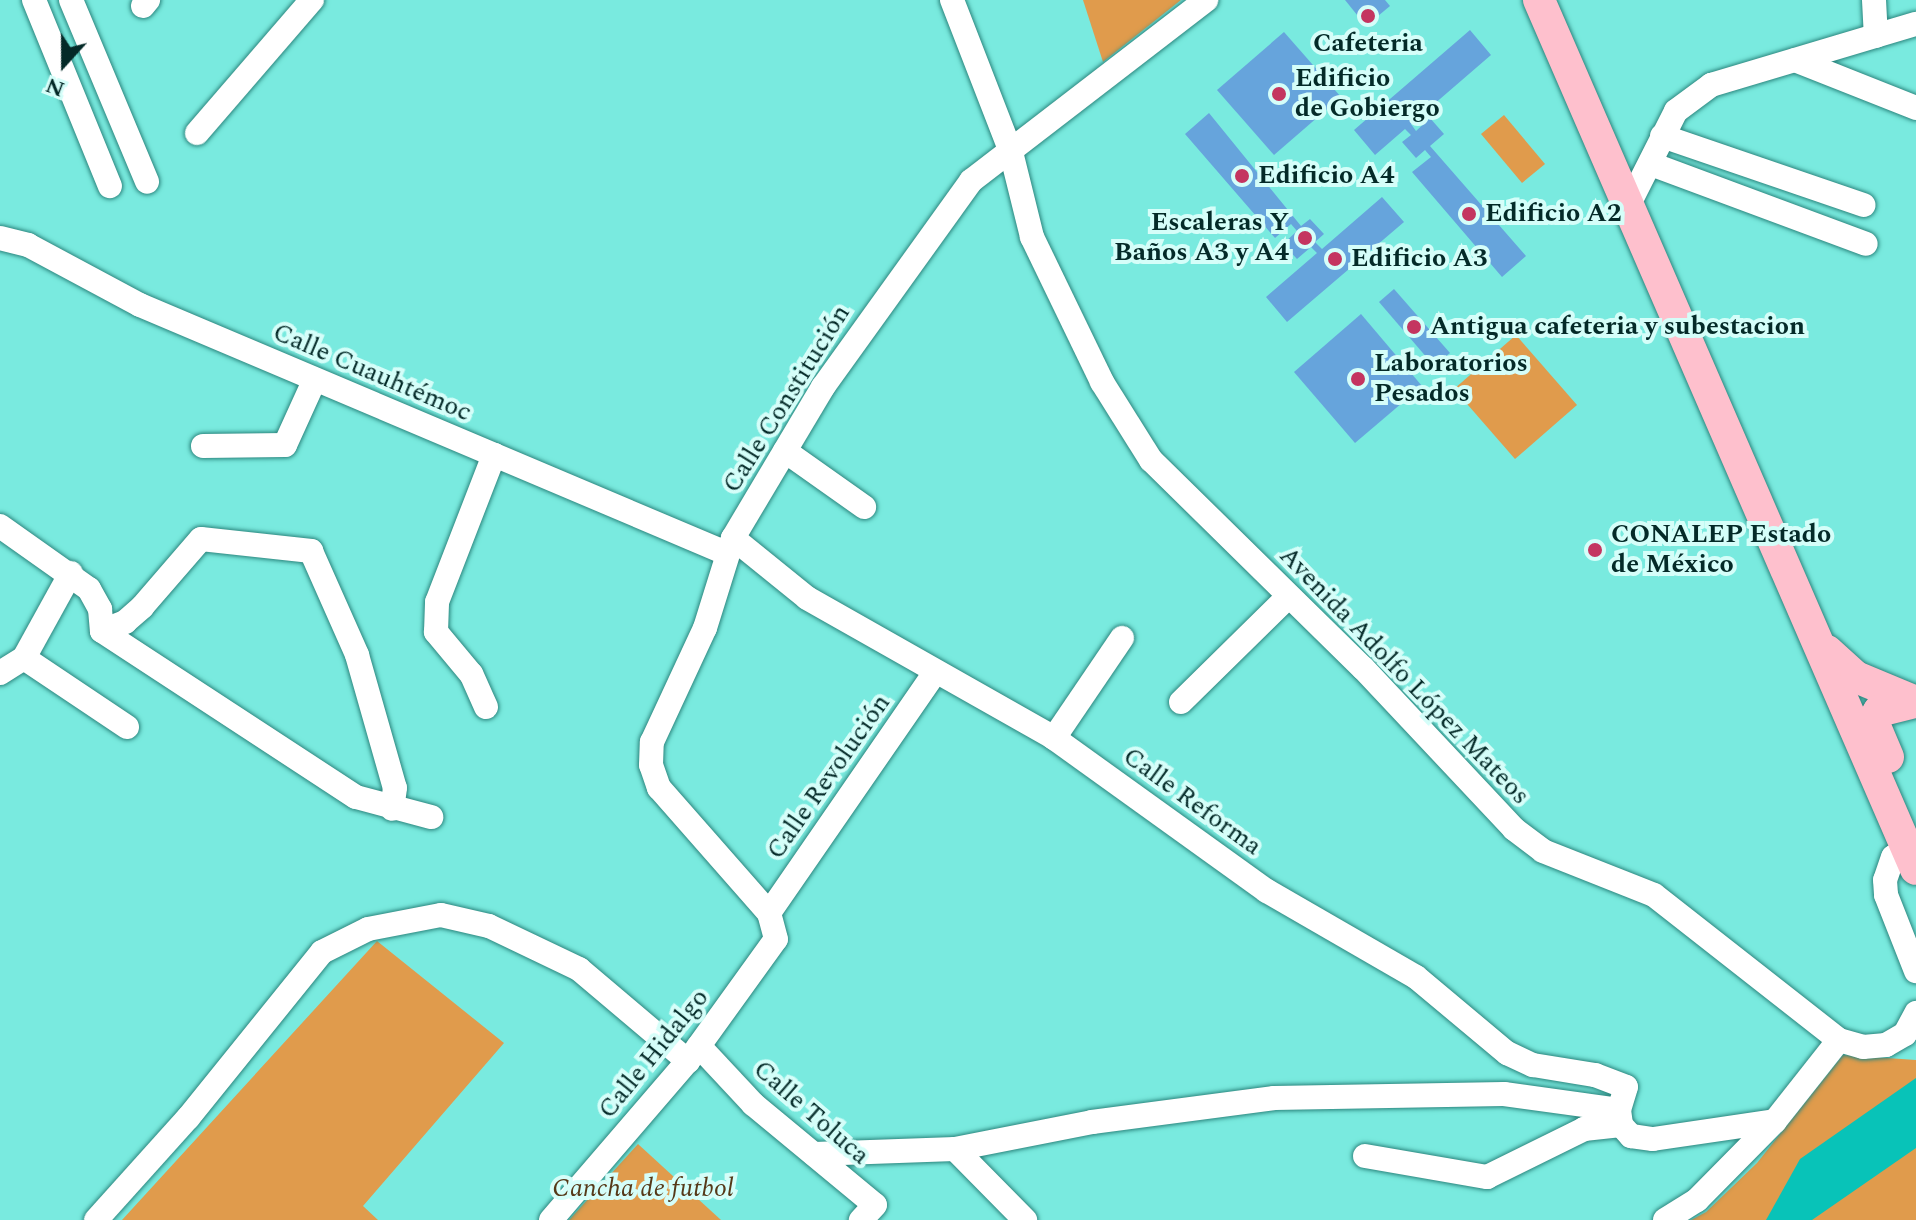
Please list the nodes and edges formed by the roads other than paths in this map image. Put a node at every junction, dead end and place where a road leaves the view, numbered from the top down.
1 (34, 0) edge
2 (71, 0) edge
3 (312, 0) edge
4 (952, 0) edge
5 (1206, 0) edge
6 (1539, 0) edge
7 (1874, 0) edge
8 (1916, 24) edge
9 (1876, 36) junction
10 (1795, 60) junction
11 (1916, 108) edge
12 (197, 133) dead end
13 (1662, 136) junction
14 (1011, 152) junction
15 (1651, 164) junction
16 (147, 182) dead end
17 (110, 186) dead end
18 (1629, 204) junction
19 (1864, 205) dead end
20 (0, 238) edge
21 (1866, 244) dead end
22 (315, 379) junction
23 (203, 446) dead end
24 (785, 451) junction
25 (494, 455) junction
26 (864, 507) dead end
27 (0, 526) edge
28 (730, 546) junction
29 (71, 573) junction
30 (1289, 596) junction
31 (102, 631) junction
32 (1122, 638) dead end
33 (1822, 646) junction
34 (24, 658) junction
35 (935, 672) junction
36 (0, 673) edge
37 (1181, 702) dead end
38 (1916, 702) edge
39 (486, 707) dead end
40 (127, 727) dead end
41 (1054, 738) junction
42 (392, 809) junction
43 (431, 817) dead end
44 (1914, 845) edge
45 (769, 913) junction
46 (1916, 971) edge
47 (1916, 1013) edge
48 (1839, 1040) junction
49 (693, 1053) junction
50 (1622, 1108) junction
51 (1775, 1121) junction
52 (955, 1149) junction
53 (814, 1154) junction
54 (1365, 1156) dead end
55 (96, 1220) edge
56 (551, 1220) edge
57 (861, 1220) edge
58 (1025, 1220) edge
59 (1665, 1220) edge

1 - 17 street
2 - 16 street
3 - 12 street
4 - 14 street, Avenida Adolfo López Mateos
5 - 14 street, Calle Constitución
6 - 18 main road
7 - 9 street
8 - 9 street
9 - 10 street
10 - 11 street
10 - 13 street
13 - 15 street
13 - 19 street
14 - 24 street, Calle Constitución
14 - 30 street, Avenida Adolfo López Mateos
15 - 18 street
15 - 21 street
18 - 33 main road
20 - 22 street, Calle Cuauhtémoc
22 - 23 street
22 - 25 street, Calle Cuauhtémoc
24 - 26 street
24 - 28 street, Calle Constitución
25 - 28 street, Calle Cuauhtémoc
25 - 39 street
27 - 29 street
28 - 35 street, Calle Reforma
28 - 45 street, Calle Constitución
29 - 31 street
29 - 34 street
30 - 37 street
30 - 48 street, Avenida Adolfo López Mateos
31 - 42 street
31 - 42 street
32 - 41 street
33 - 38 main road
33 - 44 main road
34 - 36 street
34 - 40 street
35 - 41 street, Calle Reforma
35 - 45 street, Calle Revolución
38 - 44 main road
41 - 50 street, Calle Reforma
42 - 43 street
44 - 46 street
45 - 49 street, Calle Hidalgo
47 - 48 street, Avenida Adolfo López Mateos
48 - 51 street
49 - 53 street, Calle Toluca
49 - 55 street, Calle Toluca
49 - 56 street, Calle Hidalgo
50 - 51 street
50 - 52 street
50 - 54 street
51 - 59 street
52 - 53 street
52 - 58 street
53 - 57 street, Calle Toluca

